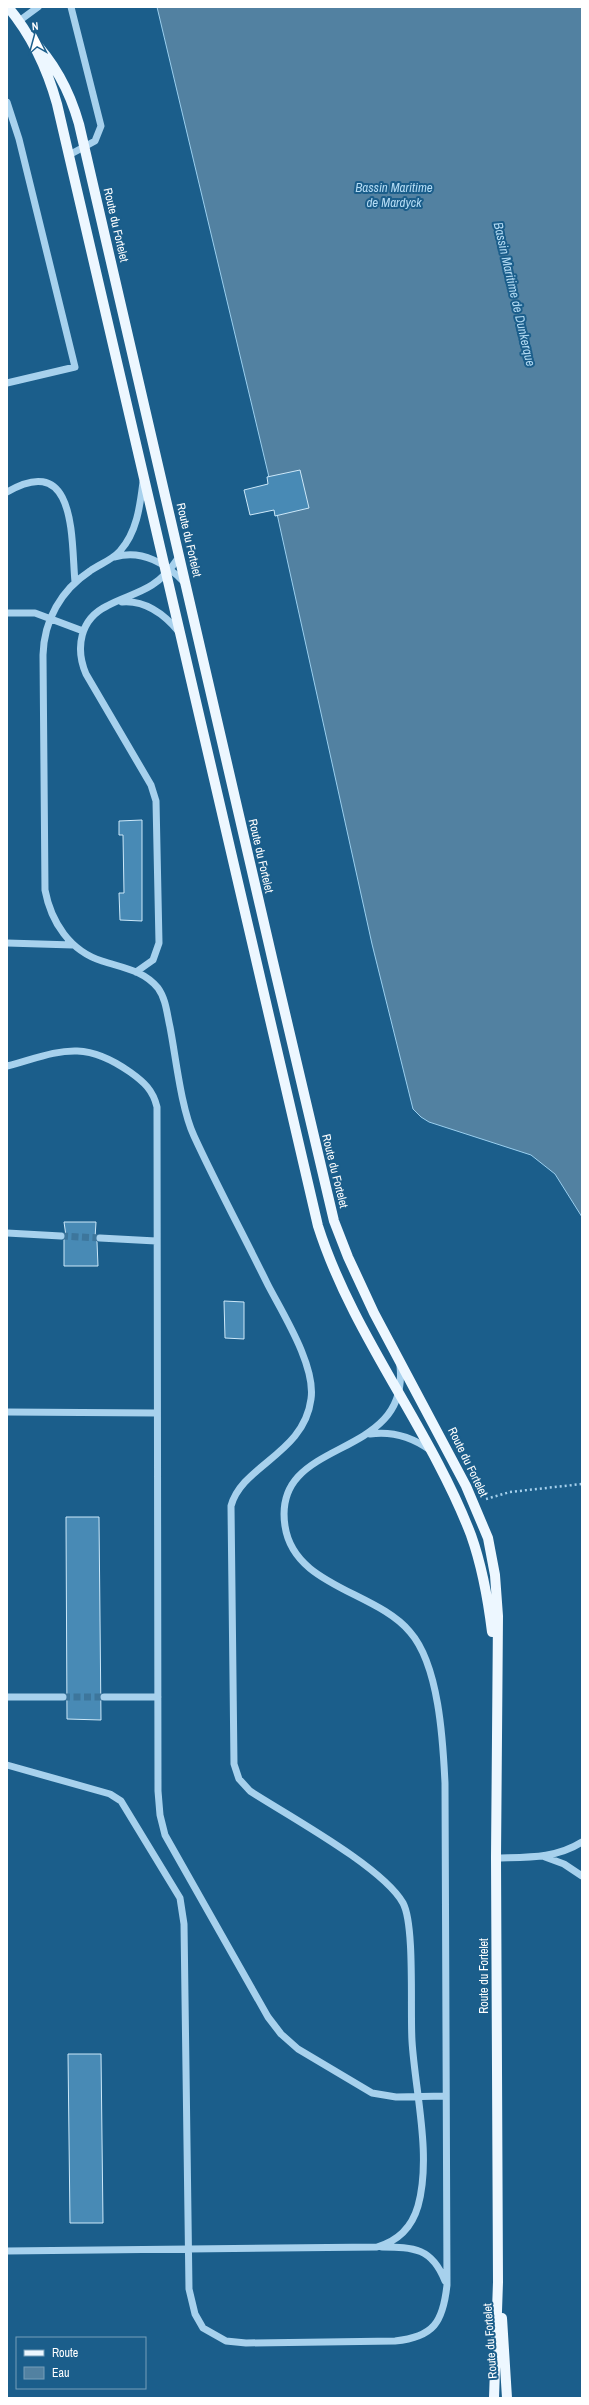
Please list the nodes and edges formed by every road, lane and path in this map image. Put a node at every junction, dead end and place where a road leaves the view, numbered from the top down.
1 (8, 7) edge
2 (38, 7) edge
3 (71, 7) edge
4 (19, 21) junction
5 (29, 36) junction
6 (7, 102) edge
7 (85, 148) junction
8 (69, 155) junction
9 (7, 383) edge
10 (144, 478) junction
11 (7, 492) edge
12 (179, 557) junction
13 (108, 560) junction
14 (167, 570) junction
15 (75, 582) junction
16 (185, 584) junction
17 (117, 602) junction
18 (7, 613) edge
19 (50, 617) junction
20 (83, 631) junction
21 (180, 633) junction
22 (7, 943) edge
23 (73, 945) junction
24 (136, 972) junction
25 (7, 1066) edge
26 (7, 1233) edge
27 (61, 1236) tunnel mouth
28 (100, 1238) tunnel mouth
29 (156, 1242) junction
30 (400, 1359) junction
31 (398, 1392) junction
32 (7, 1412) edge
33 (156, 1413) junction
34 (368, 1434) junction
35 (430, 1450) junction
36 (582, 1484) edge
37 (474, 1502) junction
38 (497, 1670) junction
39 (7, 1697) edge
40 (64, 1697) tunnel mouth
41 (104, 1697) tunnel mouth
42 (158, 1697) junction
43 (7, 1765) edge
44 (582, 1842) edge
45 (545, 1857) junction
46 (496, 1858) junction
47 (582, 1876) edge
48 (446, 2096) junction
49 (419, 2097) junction
50 (187, 2248) junction
51 (367, 2248) junction
52 (7, 2251) edge
53 (498, 2282) junction
54 (447, 2285) junction
55 (494, 2398) edge
56 (507, 2398) edge

1 - 4 main road, Route du Fortelet
2 - 4 lane
3 - 7 lane
4 - 5 main road, Route du Fortelet
5 - 7 main road, Route du Fortelet
5 - 8 main road, Route du Fortelet
6 - 9 lane
7 - 8 lane
7 - 12 main road, Route du Fortelet
8 - 10 main road, Route du Fortelet
10 - 13 lane
10 - 14 main road, Route du Fortelet
11 - 15 lane
12 - 14 lane
12 - 16 main road, Route du Fortelet
13 - 14 lane
13 - 15 lane
14 - 16 lane
14 - 17 lane
14 - 21 main road, Route du Fortelet
15 - 19 lane
16 - 30 main road, Route du Fortelet
17 - 20 lane
17 - 21 lane
18 - 19 lane
19 - 20 lane
19 - 23 lane
20 - 24 lane
21 - 31 main road, Route du Fortelet
22 - 23 lane
23 - 24 lane
24 - 49 lane
25 - 29 lane
26 - 27 lane
28 - 29 lane
29 - 33 lane
30 - 31 lane
30 - 37 main road, Route du Fortelet
31 - 34 lane
31 - 35 main road, Route du Fortelet
32 - 33 lane
33 - 42 lane
34 - 35 lane
34 - 48 lane
35 - 38 main road, Route du Fortelet
36 - 37 path
37 - 38 main road, Route du Fortelet
38 - 46 main road, Route du Fortelet
39 - 40 lane
41 - 42 lane
42 - 49 lane
43 - 50 lane
44 - 45 lane
45 - 46 lane
45 - 47 lane
46 - 53 main road, Route du Fortelet
48 - 49 lane
48 - 54 lane
49 - 51 lane
50 - 51 lane
50 - 52 lane
50 - 54 lane
51 - 54 lane
53 - 55 main road, Route du Fortelet
53 - 56 main road, Route du Fortelet

